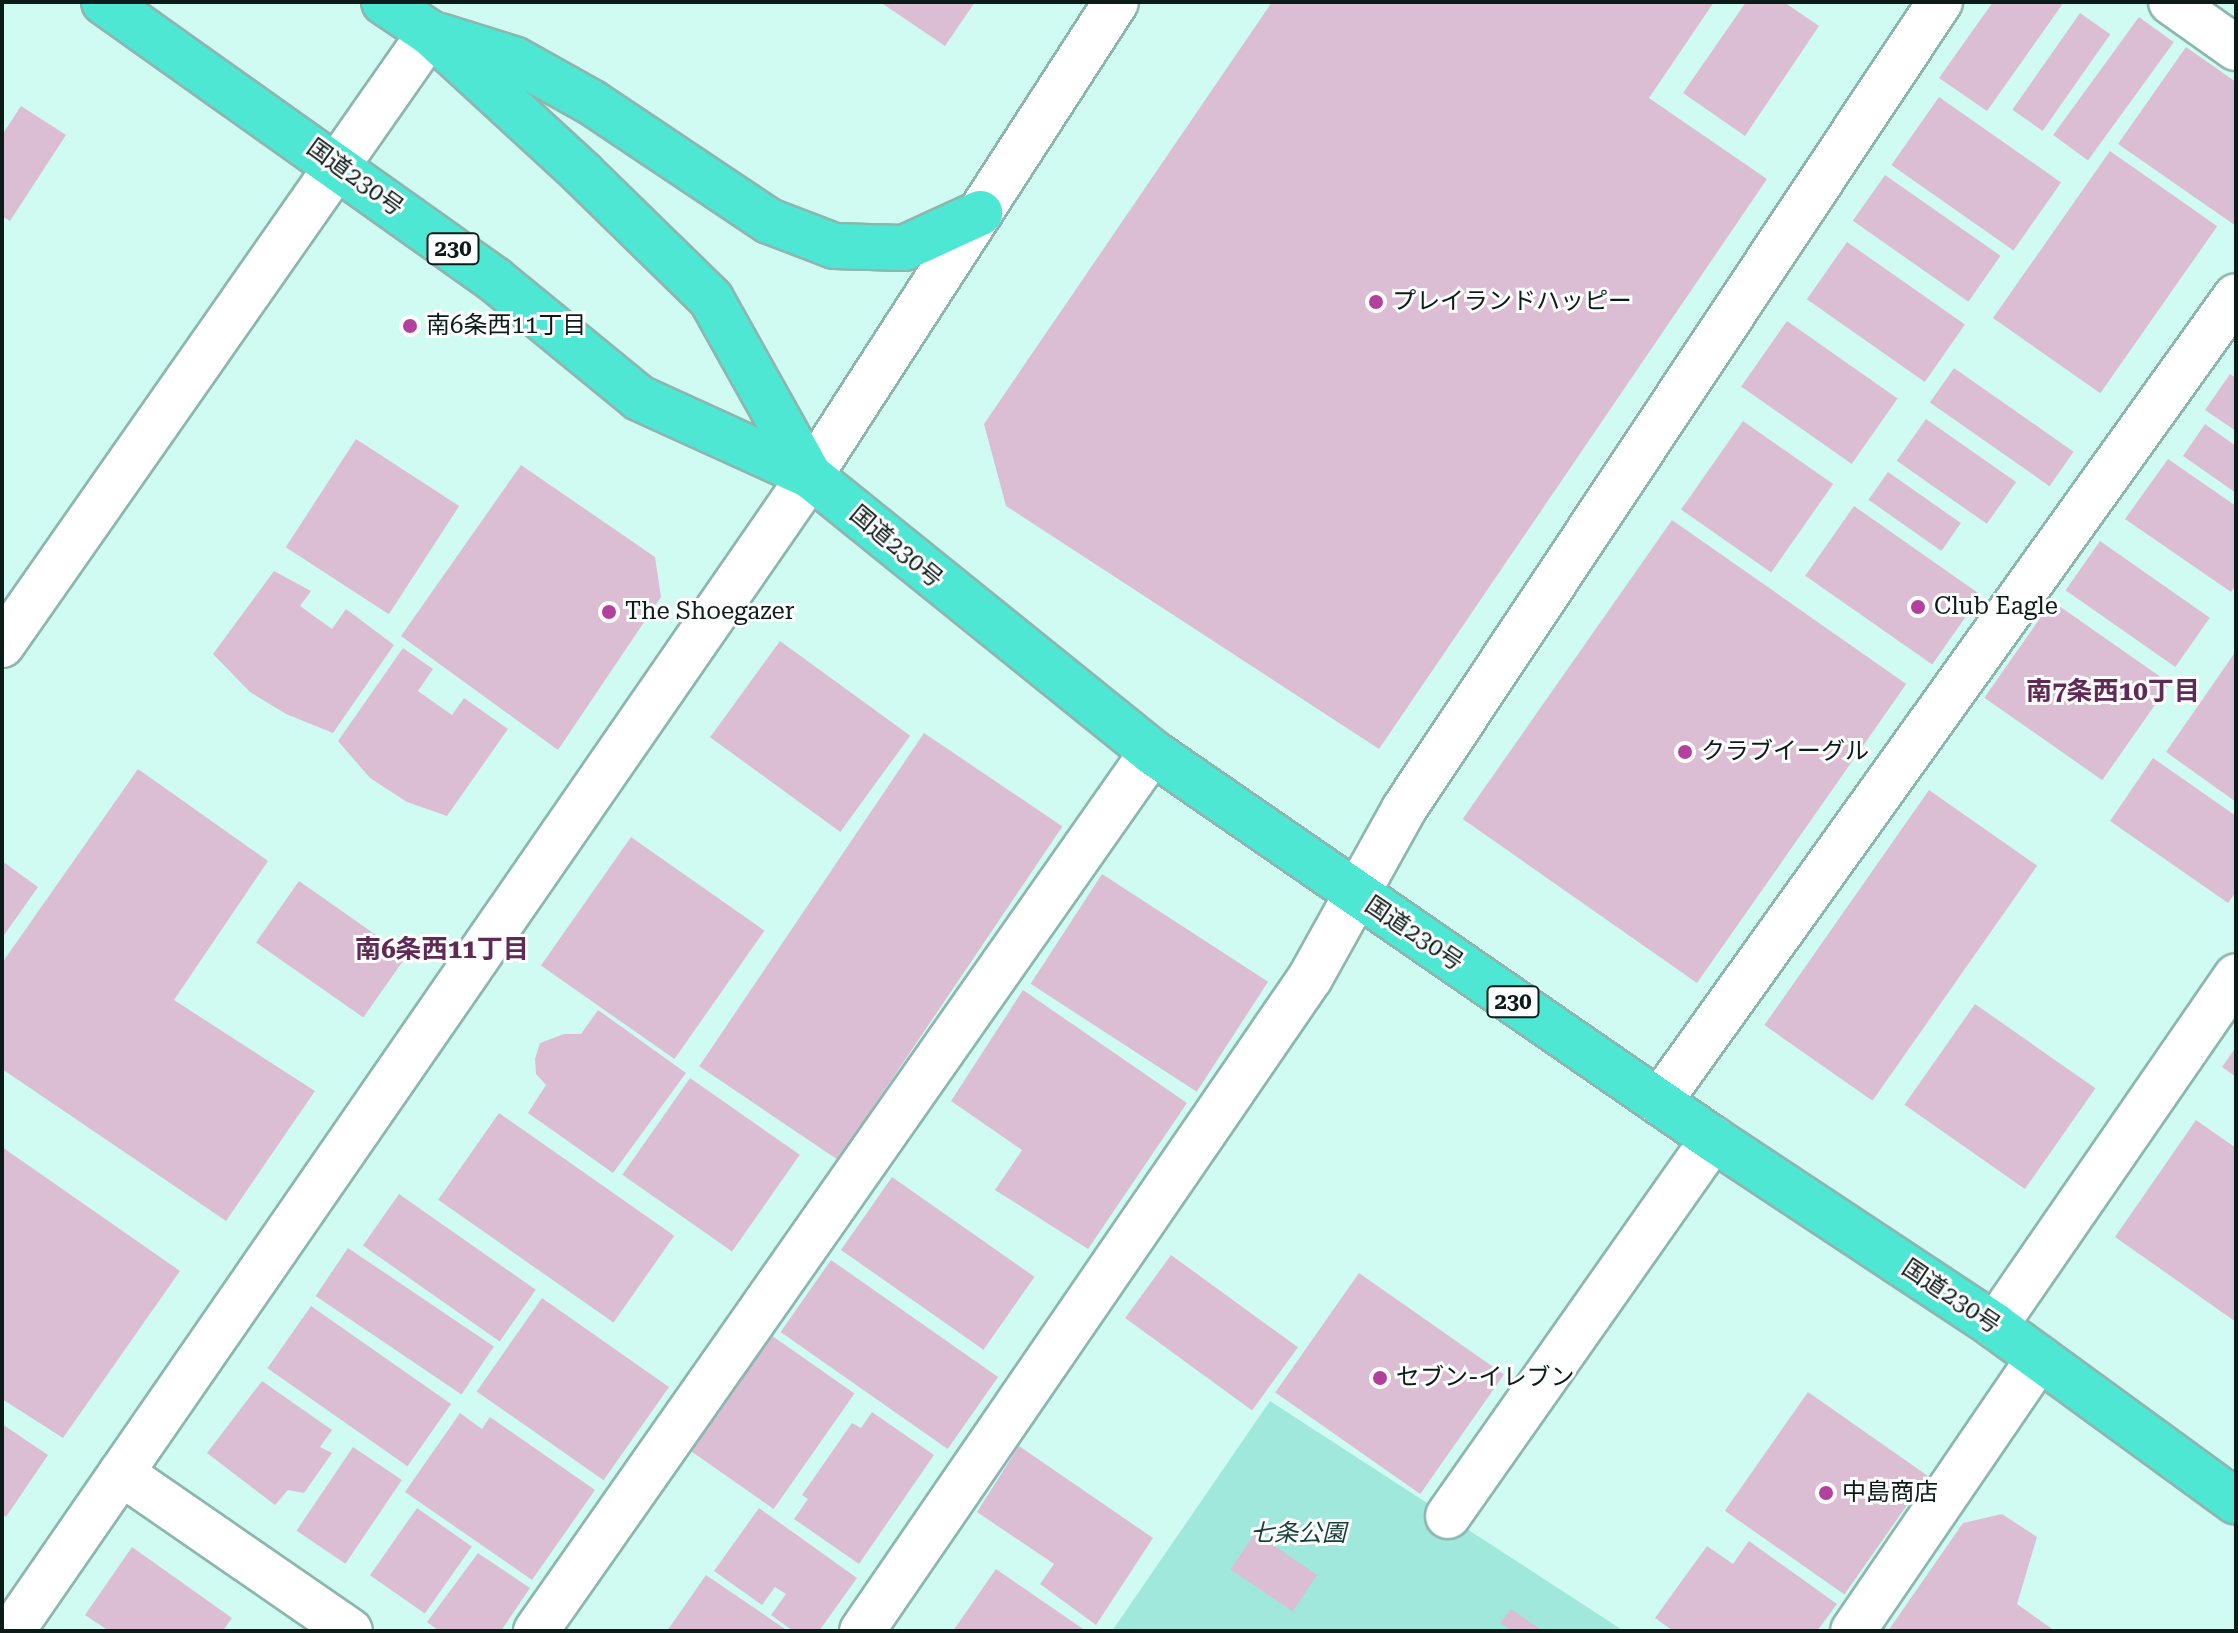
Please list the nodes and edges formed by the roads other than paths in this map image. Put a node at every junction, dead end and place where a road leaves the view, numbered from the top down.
1 (104, 2) edge
2 (384, 2) edge
3 (1116, 2) edge
4 (1940, 2) edge
5 (2171, 2) edge
6 (430, 33) junction
7 (2236, 48) edge
8 (338, 165) junction
9 (980, 213) junction
10 (2236, 296) edge
11 (810, 476) junction
12 (2, 645) edge
13 (1152, 752) junction
14 (1357, 895) junction
15 (2236, 976) edge
16 (1659, 1102) junction
17 (1713, 1139) junction
18 (1995, 1326) junction
19 (2039, 1358) junction
20 (121, 1473) junction
21 (2236, 1502) edge
22 (1448, 1516) dead end
23 (12, 1631) edge
24 (350, 1631) edge
25 (536, 1631) edge
26 (862, 1631) edge
27 (1853, 1631) edge

1 - 8 highway, 国道230号 / 230
2 - 6 highway, 国道230号 / 230
3 - 9 street
4 - 14 street
5 - 7 street
6 - 8 street
6 - 9 highway
6 - 11 highway, 国道230号 / 230
8 - 11 highway, 国道230号 / 230
8 - 12 street
9 - 11 street
10 - 16 street
11 - 13 highway, 国道230号 / 230
11 - 20 street
13 - 14 highway, 国道230号 / 230
13 - 25 street
14 - 16 highway, 国道230号 / 230
14 - 26 street
15 - 18 street
16 - 17 highway, 国道230号 / 230
17 - 18 highway, 国道230号 / 230
17 - 22 street
18 - 19 highway, 国道230号 / 230
19 - 21 highway, 国道230号 / 230
19 - 27 street
20 - 23 street
20 - 24 street

